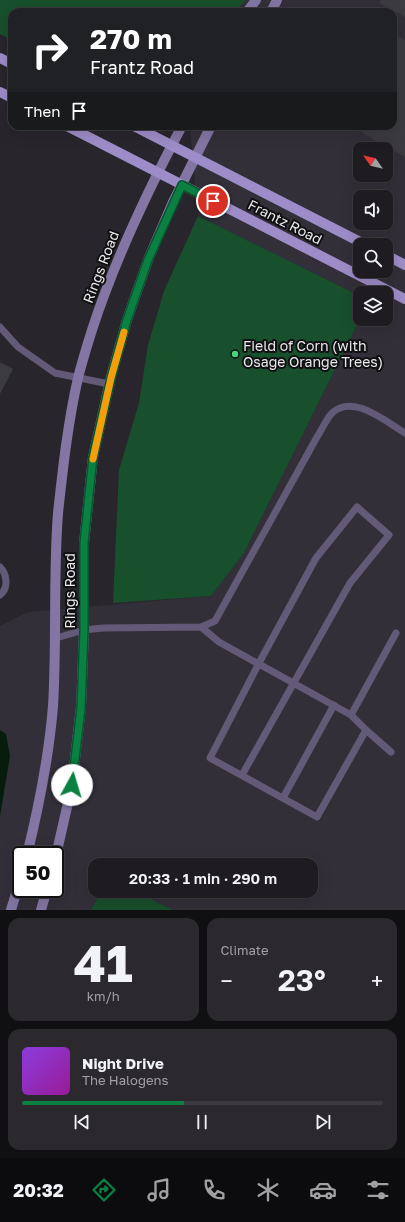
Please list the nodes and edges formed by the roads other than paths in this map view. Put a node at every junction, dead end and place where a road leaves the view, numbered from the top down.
1 (75, 130) edge
2 (142, 130) edge
3 (180, 130) edge
4 (209, 130) edge
5 (172, 146) junction
6 (195, 157) junction
7 (158, 173) junction
8 (182, 185) junction
9 (353, 238) edge
10 (393, 259) edge
11 (405, 265) edge
12 (405, 299) edge
13 (0, 327) edge
14 (78, 378) junction
15 (110, 384) junction
16 (405, 433) edge
17 (0, 567) edge
18 (0, 595) edge
19 (201, 627) junction
20 (84, 630) junction
21 (396, 633) dead end
22 (56, 638) junction
23 (259, 663) junction
24 (295, 683) junction
25 (334, 705) junction
26 (351, 715) junction
27 (366, 730) junction
28 (391, 752) dead end
29 (242, 775) junction
30 (283, 798) junction
31 (29, 846) edge
32 (58, 846) edge
33 (15, 898) edge
34 (44, 898) edge
35 (11, 910) edge
36 (41, 910) edge

1 - 7 main road, Frantz Road
2 - 5 main road, Frantz Road
3 - 5 main road, Rings Road
4 - 6 main road, Rings Road
5 - 6 main road, Frantz Road
5 - 7 main road, Rings Road
6 - 8 main road, Rings Road
6 - 9 main road, Frantz Road
7 - 8 main road, Frantz Road
7 - 14 main road, Rings Road
8 - 12 main road, Frantz Road
8 - 15 main road, Rings Road
10 - 11 main road
13 - 14 lane
14 - 15 lane
14 - 22 main road, Rings Road
15 - 20 main road, Rings Road
16 - 19 lane
17 - 18 lane
19 - 20 lane
19 - 23 lane
20 - 22 lane
20 - 32 main road, Rings Road
21 - 26 lane
22 - 31 main road, Rings Road
23 - 24 lane
23 - 24 lane
23 - 29 lane
24 - 25 lane
24 - 29 lane
25 - 26 lane
25 - 30 lane
26 - 27 lane
27 - 28 lane
27 - 30 lane
29 - 30 lane
33 - 35 main road
34 - 36 main road

